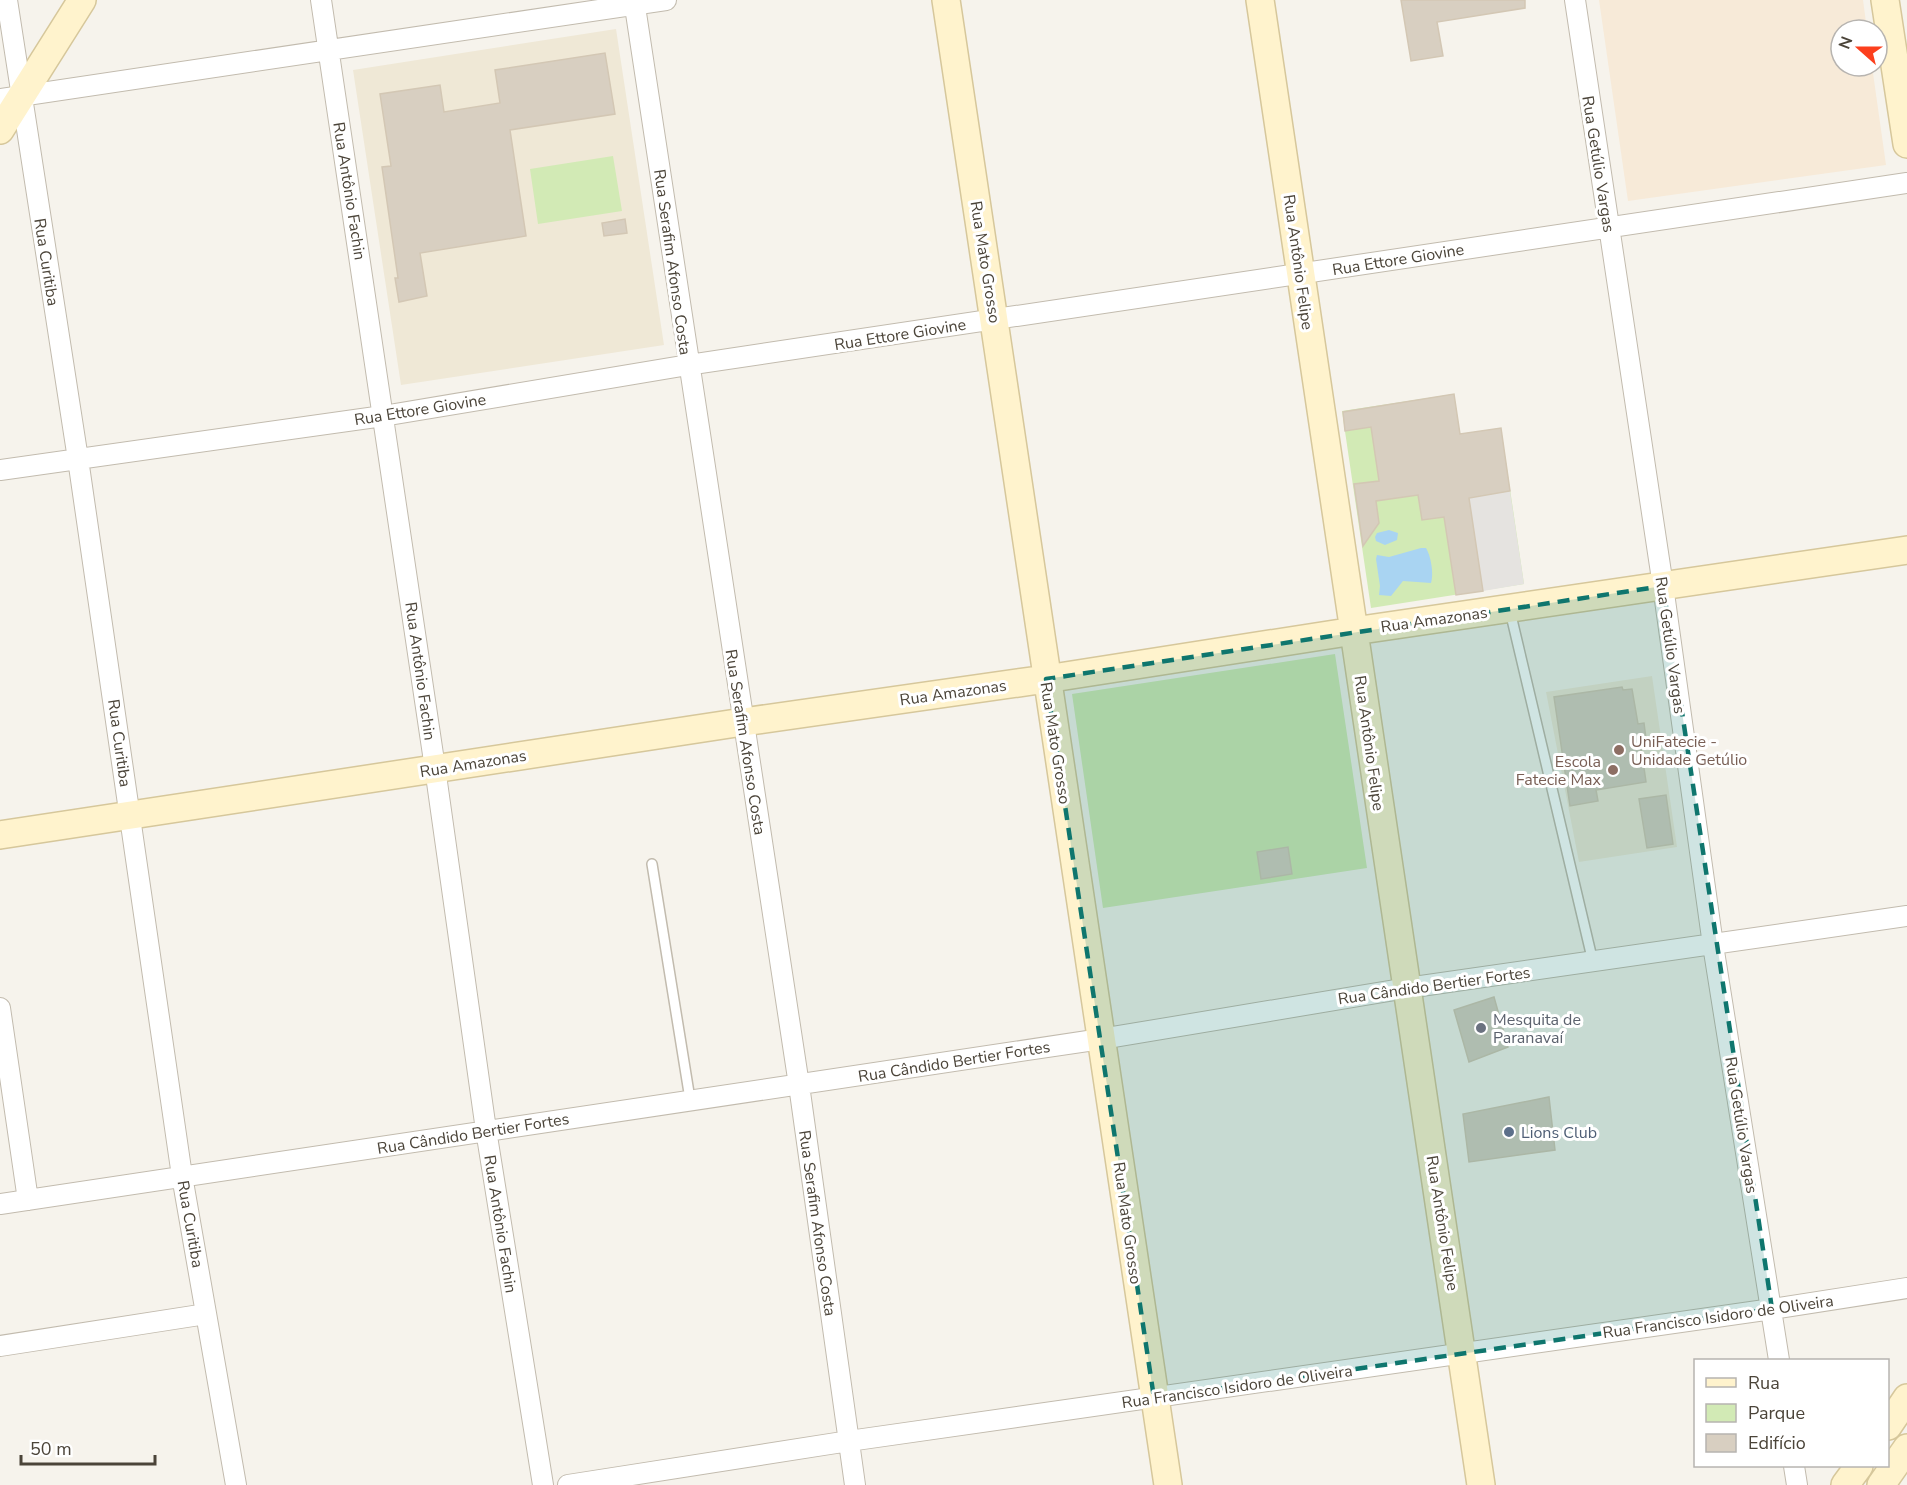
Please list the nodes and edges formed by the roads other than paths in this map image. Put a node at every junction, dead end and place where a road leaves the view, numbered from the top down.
1 (7, 0) edge
2 (81, 0) edge
3 (321, 0) edge
4 (666, 0) edge
5 (946, 0) edge
6 (1260, 0) edge
7 (1575, 0) edge
8 (1885, 0) edge
9 (634, 2) edge
10 (328, 50) junction
11 (11, 97) edge
12 (0, 130) edge
13 (1907, 144) edge
14 (1907, 183) edge
15 (1609, 227) junction
16 (1300, 274) junction
17 (994, 320) junction
18 (688, 365) junction
19 (383, 416) junction
20 (78, 459) junction
21 (0, 470) edge
22 (1907, 550) edge
23 (1663, 586) junction
24 (1509, 608) junction
25 (1354, 631) junction
26 (1046, 679) junction
27 (743, 722) junction
28 (435, 768) junction
29 (130, 815) junction
30 (0, 835) edge
31 (652, 864) dead end
32 (1907, 916) edge
33 (1713, 945) junction
34 (1593, 962) junction
35 (1407, 988) junction
36 (0, 1008) edge
37 (1101, 1039) junction
38 (799, 1084) junction
39 (690, 1099) junction
40 (486, 1130) junction
41 (182, 1176) junction
42 (28, 1200) junction
43 (0, 1204) edge
44 (1907, 1288) edge
45 (1772, 1309) junction
46 (206, 1314) junction
47 (0, 1346) edge
48 (1463, 1353) junction
49 (1779, 1359) edge
50 (1154, 1398) junction
51 (1907, 1398) edge
52 (1889, 1423) edge
53 (849, 1441) junction
54 (1907, 1448) edge
55 (1794, 1467) edge
56 (1858, 1467) edge
57 (236, 1485) edge
58 (543, 1485) edge
59 (568, 1485) edge
60 (855, 1485) edge
61 (1168, 1485) edge
62 (1481, 1485) edge
63 (1797, 1485) edge
64 (1845, 1485) edge
65 (1881, 1485) edge

1 - 11 street, Rua Curitiba
2 - 11 street
3 - 10 street, Rua Antônio Fachin
4 - 9 street
5 - 17 street, Rua Mato Grosso
6 - 16 street, Rua Antônio Felipe
7 - 15 street, Rua Getúlio Vargas
8 - 13 street
9 - 10 street
9 - 18 street, Rua Serafim Afonso Costa
10 - 11 street
10 - 19 street, Rua Antônio Fachin
11 - 12 street
11 - 20 street, Rua Curitiba
14 - 15 street, Rua Ettore Giovine
15 - 16 street, Rua Ettore Giovine
15 - 23 street, Rua Getúlio Vargas
16 - 17 street, Rua Ettore Giovine
16 - 25 street, Rua Antônio Felipe
17 - 18 street, Rua Ettore Giovine
17 - 26 street, Rua Mato Grosso
18 - 19 street, Rua Ettore Giovine
18 - 27 street, Rua Serafim Afonso Costa
19 - 20 street, Rua Ettore Giovine
19 - 28 street, Rua Antônio Fachin
20 - 21 street, Rua Ettore Giovine
20 - 29 street, Rua Curitiba
22 - 23 street, Rua Amazonas
23 - 24 street, Rua Amazonas
23 - 33 street, Rua Getúlio Vargas
24 - 25 street, Rua Amazonas
24 - 34 lane
25 - 26 street, Rua Amazonas
25 - 35 street, Rua Antônio Felipe
26 - 27 street, Rua Amazonas
26 - 37 street, Rua Mato Grosso
27 - 28 street, Rua Amazonas
27 - 38 street, Rua Serafim Afonso Costa
28 - 29 street, Rua Amazonas
28 - 40 street, Rua Antônio Fachin
29 - 30 street, Rua Amazonas
29 - 41 street, Rua Curitiba
31 - 39 lane
32 - 33 street, Rua Cândido Bertier Fortes
33 - 34 street, Rua Cândido Bertier Fortes
33 - 45 street, Rua Getúlio Vargas
34 - 35 street, Rua Cândido Bertier Fortes
35 - 37 street, Rua Cândido Bertier Fortes
35 - 48 street, Rua Antônio Felipe
36 - 42 street
37 - 38 street, Rua Cândido Bertier Fortes
37 - 50 street, Rua Mato Grosso
38 - 39 street, Rua Cândido Bertier Fortes
38 - 53 street, Rua Serafim Afonso Costa
39 - 40 street, Rua Cândido Bertier Fortes
40 - 41 street, Rua Cândido Bertier Fortes
40 - 58 street, Rua Antônio Fachin
41 - 42 street, Rua Cândido Bertier Fortes
41 - 46 street, Rua Curitiba
42 - 43 street, Rua Cândido Bertier Fortes
44 - 45 street, Rua Francisco Isidoro de Oliveira
45 - 48 street, Rua Francisco Isidoro de Oliveira
45 - 49 street, Rua Getúlio Vargas
46 - 47 street
46 - 57 street, Rua Curitiba
48 - 50 street, Rua Francisco Isidoro de Oliveira
48 - 62 street, Rua Antônio Felipe
50 - 53 street, Rua Francisco Isidoro de Oliveira
50 - 61 street, Rua Mato Grosso
51 - 52 street
53 - 59 street, Rua Francisco Isidoro de Oliveira
53 - 60 street, Rua Serafim Afonso Costa
54 - 65 street
55 - 63 street
56 - 64 street

